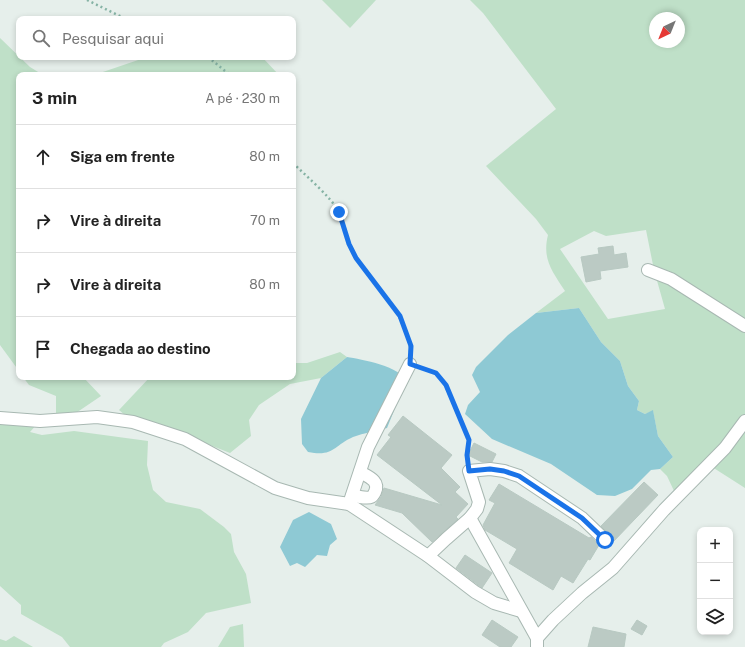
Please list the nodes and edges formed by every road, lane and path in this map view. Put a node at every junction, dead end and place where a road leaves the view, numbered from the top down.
1 (87, 0) edge
2 (120, 16) edge
3 (212, 60) edge
4 (226, 72) edge
5 (296, 166) edge
6 (648, 270) dead end
7 (745, 326) edge
8 (410, 364) junction
9 (0, 418) edge
10 (745, 421) edge
11 (469, 471) junction
12 (360, 472) junction
13 (351, 500) junction
14 (470, 518) junction
15 (605, 540) dead end
16 (428, 556) junction
17 (521, 611) junction
18 (537, 643) edge

1 - 2 path
3 - 4 path
5 - 8 path
6 - 7 lane
8 - 11 path
8 - 12 lane
9 - 13 lane
10 - 18 lane
11 - 14 lane
11 - 15 lane
12 - 13 lane
12 - 13 lane
13 - 16 lane
14 - 16 lane
14 - 17 lane
16 - 17 lane
17 - 18 lane

